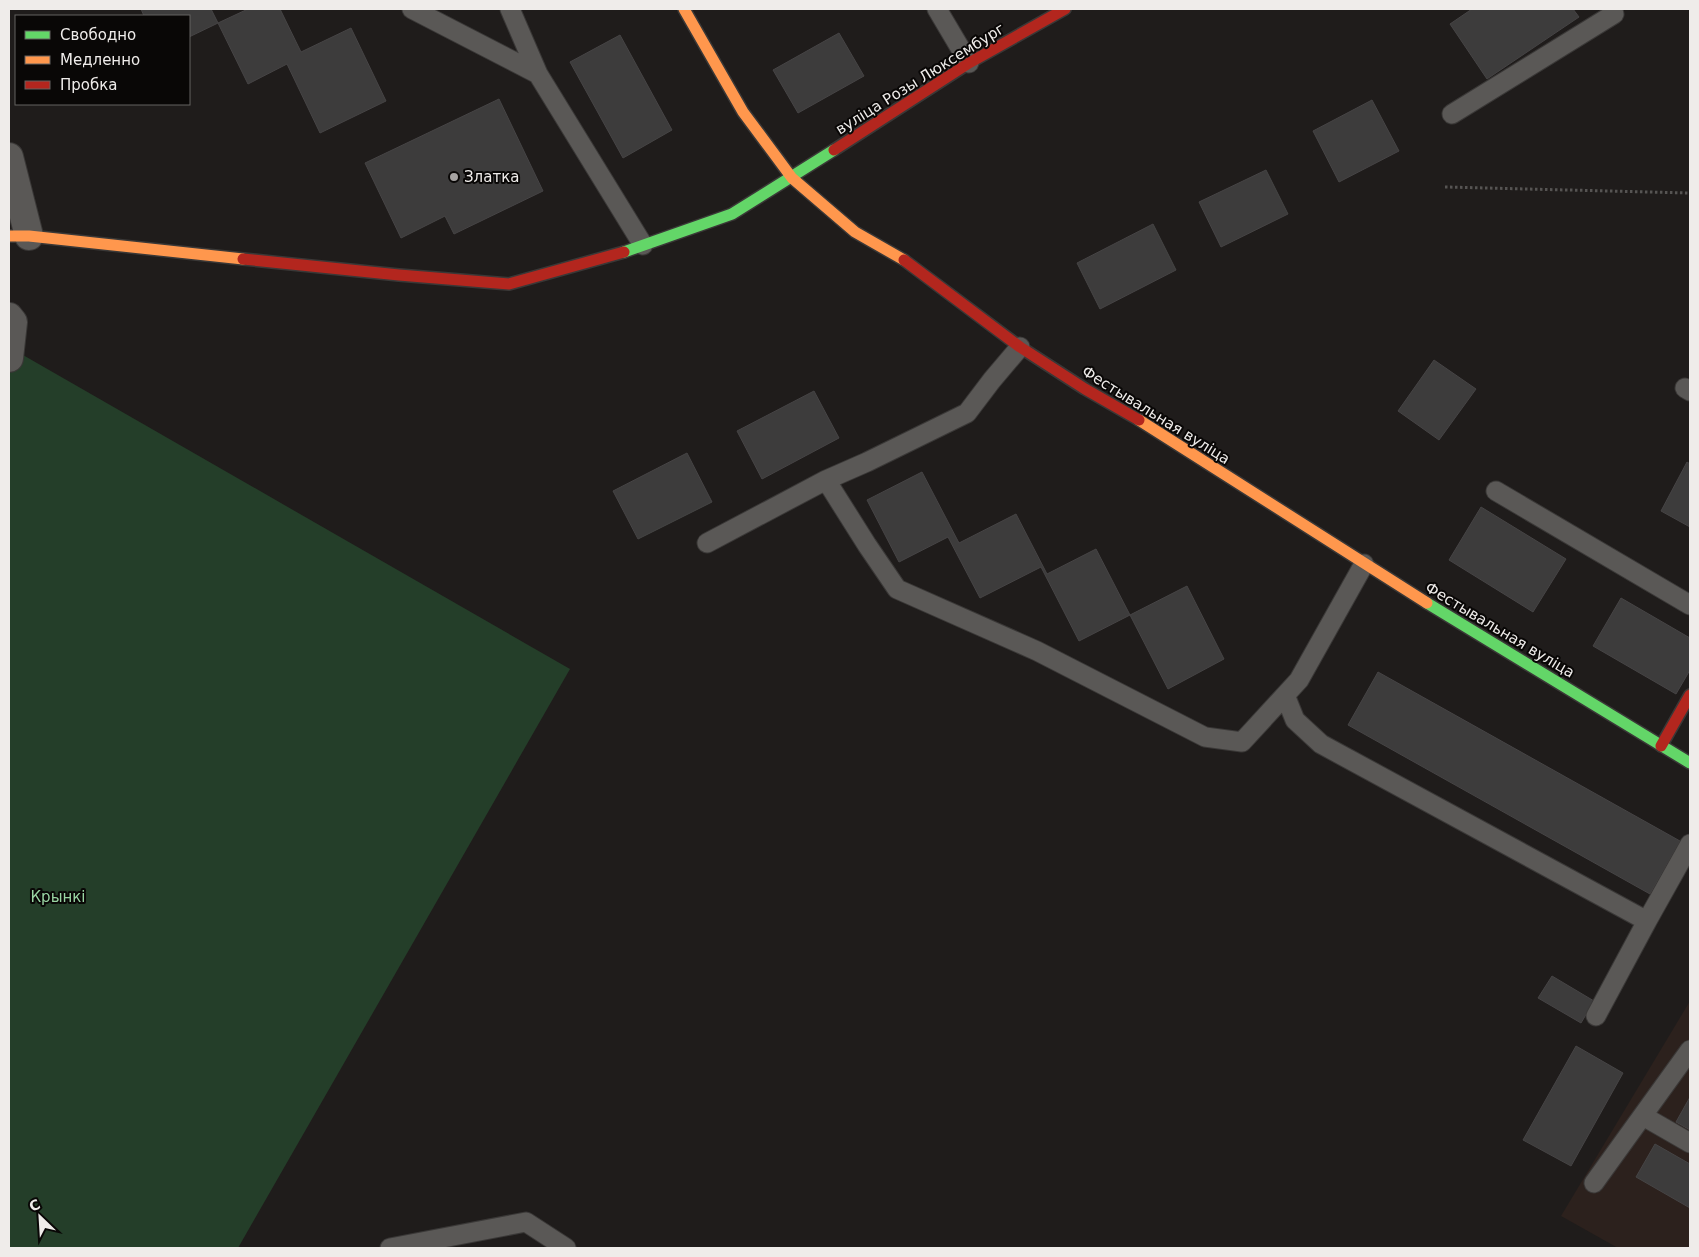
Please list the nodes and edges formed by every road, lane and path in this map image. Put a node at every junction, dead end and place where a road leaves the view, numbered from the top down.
1 (412, 9) edge
2 (510, 9) edge
3 (684, 9) edge
4 (937, 9) edge
5 (1065, 9) edge
6 (1614, 14) dead end
7 (969, 63) junction
8 (538, 74) junction
9 (1452, 114) dead end
10 (9, 157) edge
11 (792, 178) junction
12 (1445, 187) dead end
13 (1690, 193) edge
14 (19, 236) edge
15 (643, 245) junction
16 (9, 317) edge
17 (1020, 347) junction
18 (9, 358) edge
19 (826, 480) junction
20 (1496, 491) dead end
21 (707, 543) dead end
22 (1364, 564) junction
23 (1690, 605) edge
24 (1286, 695) junction
25 (1690, 695) edge
26 (1661, 746) junction
27 (1690, 764) edge
28 (1690, 844) edge
29 (1647, 921) junction
30 (1596, 1016) dead end
31 (1690, 1050) edge
32 (1643, 1116) junction
33 (1690, 1142) edge
34 (1594, 1183) dead end
35 (390, 1248) edge
36 (566, 1248) edge

1 - 8 lane
2 - 8 lane
3 - 11 street, Фестывальная вуліца
4 - 7 lane
5 - 7 street, вуліца Розы Люксембург
6 - 9 lane
7 - 11 street, вуліца Розы Люксембург
8 - 15 lane
10 - 14 street
11 - 15 street, вуліца Розы Люксембург
11 - 17 street, Фестывальная вуліца
12 - 13 path
14 - 15 street, вуліца Розы Люксембург
16 - 18 street
17 - 19 lane
17 - 22 street, Фестывальная вуліца
19 - 21 lane
19 - 24 lane
20 - 23 lane
22 - 24 lane
22 - 26 street, Фестывальная вуліца
24 - 29 lane
25 - 26 street
26 - 27 street, Фестывальная вуліца
28 - 29 lane
29 - 30 lane
31 - 32 lane
32 - 33 lane
32 - 34 lane
35 - 36 lane

